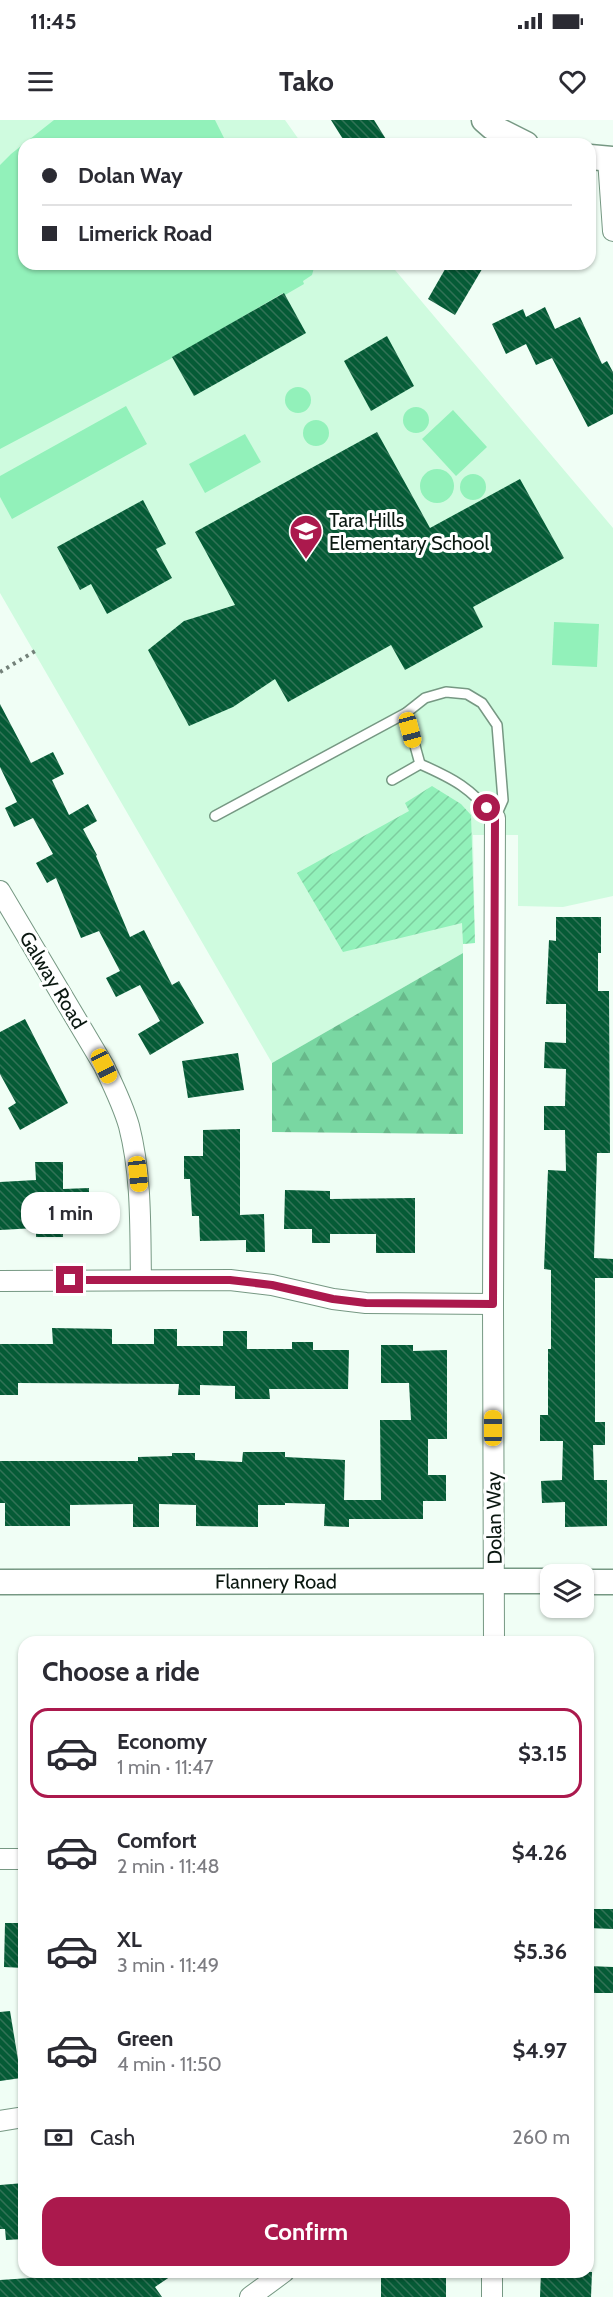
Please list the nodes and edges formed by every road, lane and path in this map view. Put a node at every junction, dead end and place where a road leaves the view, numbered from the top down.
1 (484, 120) edge
2 (514, 138) edge
3 (604, 158) edge
4 (613, 231) edge
5 (37, 650) dead end
6 (0, 672) edge
7 (406, 713) junction
8 (420, 764) junction
9 (392, 780) dead end
10 (215, 816) dead end
11 (495, 818) junction
12 (0, 891) edge
13 (141, 1280) junction
14 (0, 1281) edge
15 (493, 1304) junction
16 (495, 1581) junction
17 (540, 1581) edge
18 (0, 1582) edge
19 (594, 1582) edge
20 (613, 1582) edge
21 (494, 1636) edge
22 (18, 1859) edge
23 (0, 1860) edge
24 (18, 2118) edge
25 (0, 2121) edge
26 (276, 2278) edge
27 (492, 2278) edge
28 (250, 2297) edge
29 (492, 2297) edge

1 - 2 street
3 - 4 street
5 - 6 path
7 - 8 lane
7 - 10 lane
7 - 11 lane
8 - 9 lane
8 - 11 lane
11 - 15 street, Dolan Way
12 - 13 street, Galway Road
13 - 14 street
13 - 15 street
15 - 16 street, Dolan Way
16 - 17 street, Flannery Road
16 - 18 street, Flannery Road
16 - 21 street, Dolan Way
19 - 20 street
22 - 23 street
24 - 25 street
26 - 28 street
27 - 29 street

